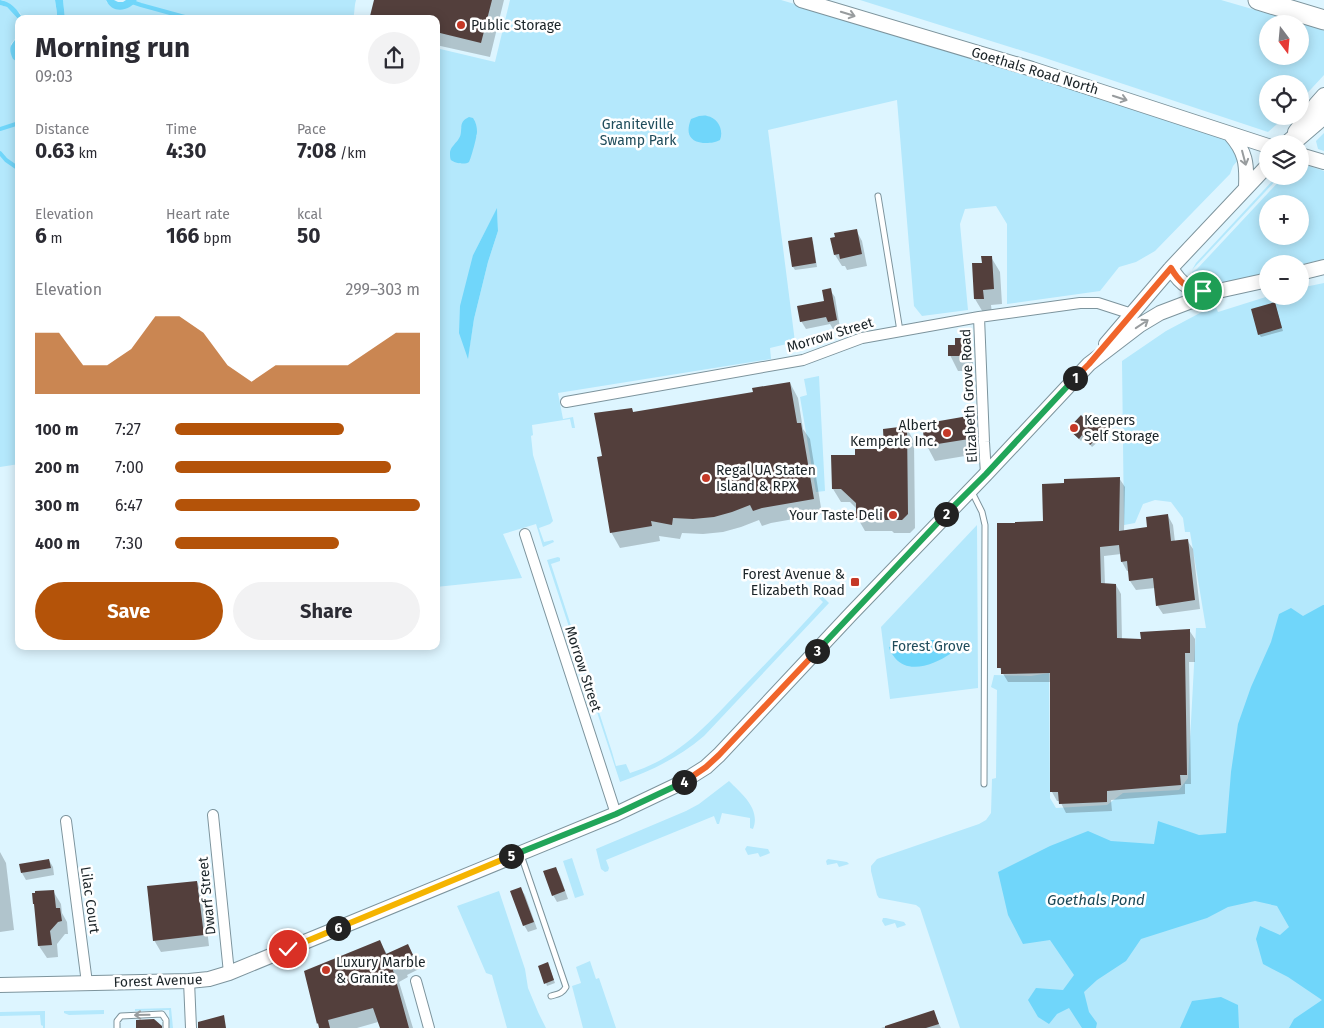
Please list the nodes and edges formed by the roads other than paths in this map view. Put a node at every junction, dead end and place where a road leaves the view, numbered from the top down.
1 (801, 0) edge
2 (1258, 0) edge
3 (1324, 20) edge
4 (1324, 95) edge
5 (1324, 114) edge
6 (1230, 133) junction
7 (1294, 135) edge
8 (1299, 135) edge
9 (1259, 143) edge
10 (1309, 158) edge
11 (1324, 162) edge
12 (1259, 174) edge
13 (1246, 187) junction
14 (878, 196) dead end
15 (1324, 267) edge
16 (1171, 268) junction
17 (1309, 271) edge
18 (1259, 282) edge
19 (1218, 291) junction
20 (1132, 314) junction
21 (979, 317) junction
22 (900, 331) junction
23 (1089, 364) junction
24 (566, 402) dead end
25 (986, 474) junction
26 (971, 489) junction
27 (525, 534) dead end
28 (984, 784) dead end
29 (616, 814) junction
30 (213, 815) dead end
31 (66, 821) dead end
32 (520, 852) junction
33 (229, 973) junction
34 (189, 981) junction
35 (416, 981) dead end
36 (87, 983) junction
37 (0, 985) edge
38 (551, 996) dead end
39 (117, 1028) edge
40 (166, 1028) edge
41 (191, 1028) edge
42 (429, 1028) edge

1 -> 6 main road, Goethals Road North
2 - 3 highway
4 - 7 main road
5 - 8 highway
6 - 9 main road, Goethals Road North
6 -> 13 main road
10 - 11 main road
12 - 13 main road
13 - 16 main road
14 - 22 lane
15 - 17 main road
16 - 19 main road, Forest Avenue
16 - 20 main road
18 - 19 main road, Forest Avenue
23 -> 19 main road, Forest Avenue
20 - 21 street, Morrow Street
20 - 23 main road
21 - 22 street, Morrow Street
21 - 25 street, Elizabeth Grove Road
22 - 24 street, Morrow Street
23 - 25 main road, Forest Avenue
25 - 26 main road, Forest Avenue
26 - 28 lane
26 - 29 main road, Forest Avenue
27 - 29 street, Morrow Street
29 - 32 main road, Forest Avenue
30 - 33 street, Dwarf Street
31 - 36 street, Lilac Court
32 - 33 main road, Forest Avenue
32 - 38 lane
33 - 34 main road, Forest Avenue
34 - 36 main road, Forest Avenue
34 - 41 street
35 - 42 street
36 - 37 main road, Forest Avenue
40 -> 39 lane

